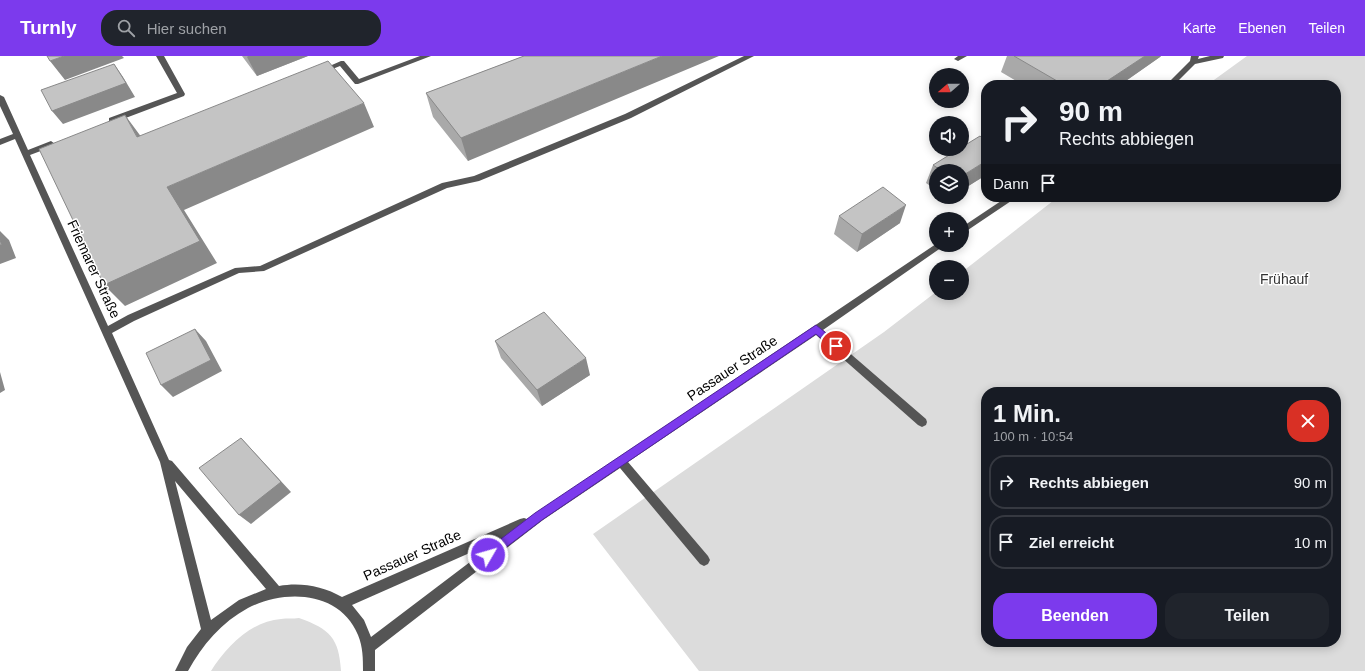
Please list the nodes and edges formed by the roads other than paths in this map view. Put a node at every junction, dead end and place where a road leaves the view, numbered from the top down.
1 (160, 56) edge
2 (427, 56) edge
3 (750, 56) edge
4 (1220, 56) edge
5 (1194, 59) edge
6 (312, 75) edge
7 (1175, 80) edge
8 (0, 97) edge
9 (102, 124) edge
10 (16, 136) junction
11 (59, 141) edge
12 (0, 142) edge
13 (25, 154) junction
14 (1006, 202) edge
15 (969, 226) edge
16 (932, 252) edge
17 (816, 329) junction
18 (106, 332) junction
19 (922, 422) dead end
20 (621, 461) junction
21 (166, 462) junction
22 (539, 516) junction
23 (704, 560) dead end
24 (276, 592) junction
25 (342, 603) junction
26 (208, 630) junction
27 (368, 646) junction
28 (181, 671) edge
29 (370, 671) edge

1 - 9 street
2 - 6 street
3 - 18 street
4 - 5 street
5 - 7 street
8 - 10 street, Friemarer Straße
10 - 12 street
10 - 13 street, Friemarer Straße
11 - 13 street
13 - 18 street, Friemarer Straße
14 - 15 street
16 - 17 street, Passauer Straße
17 - 19 street
17 - 20 street, Passauer Straße
18 - 21 street, Friemarer Straße
20 - 22 street, Passauer Straße
20 - 23 street
21 - 24 street
21 - 26 street
22 - 25 street, Passauer Straße
22 - 27 street, Passauer Straße
24 - 25 street
24 - 26 street
25 - 27 street
26 - 28 street
27 - 29 street

